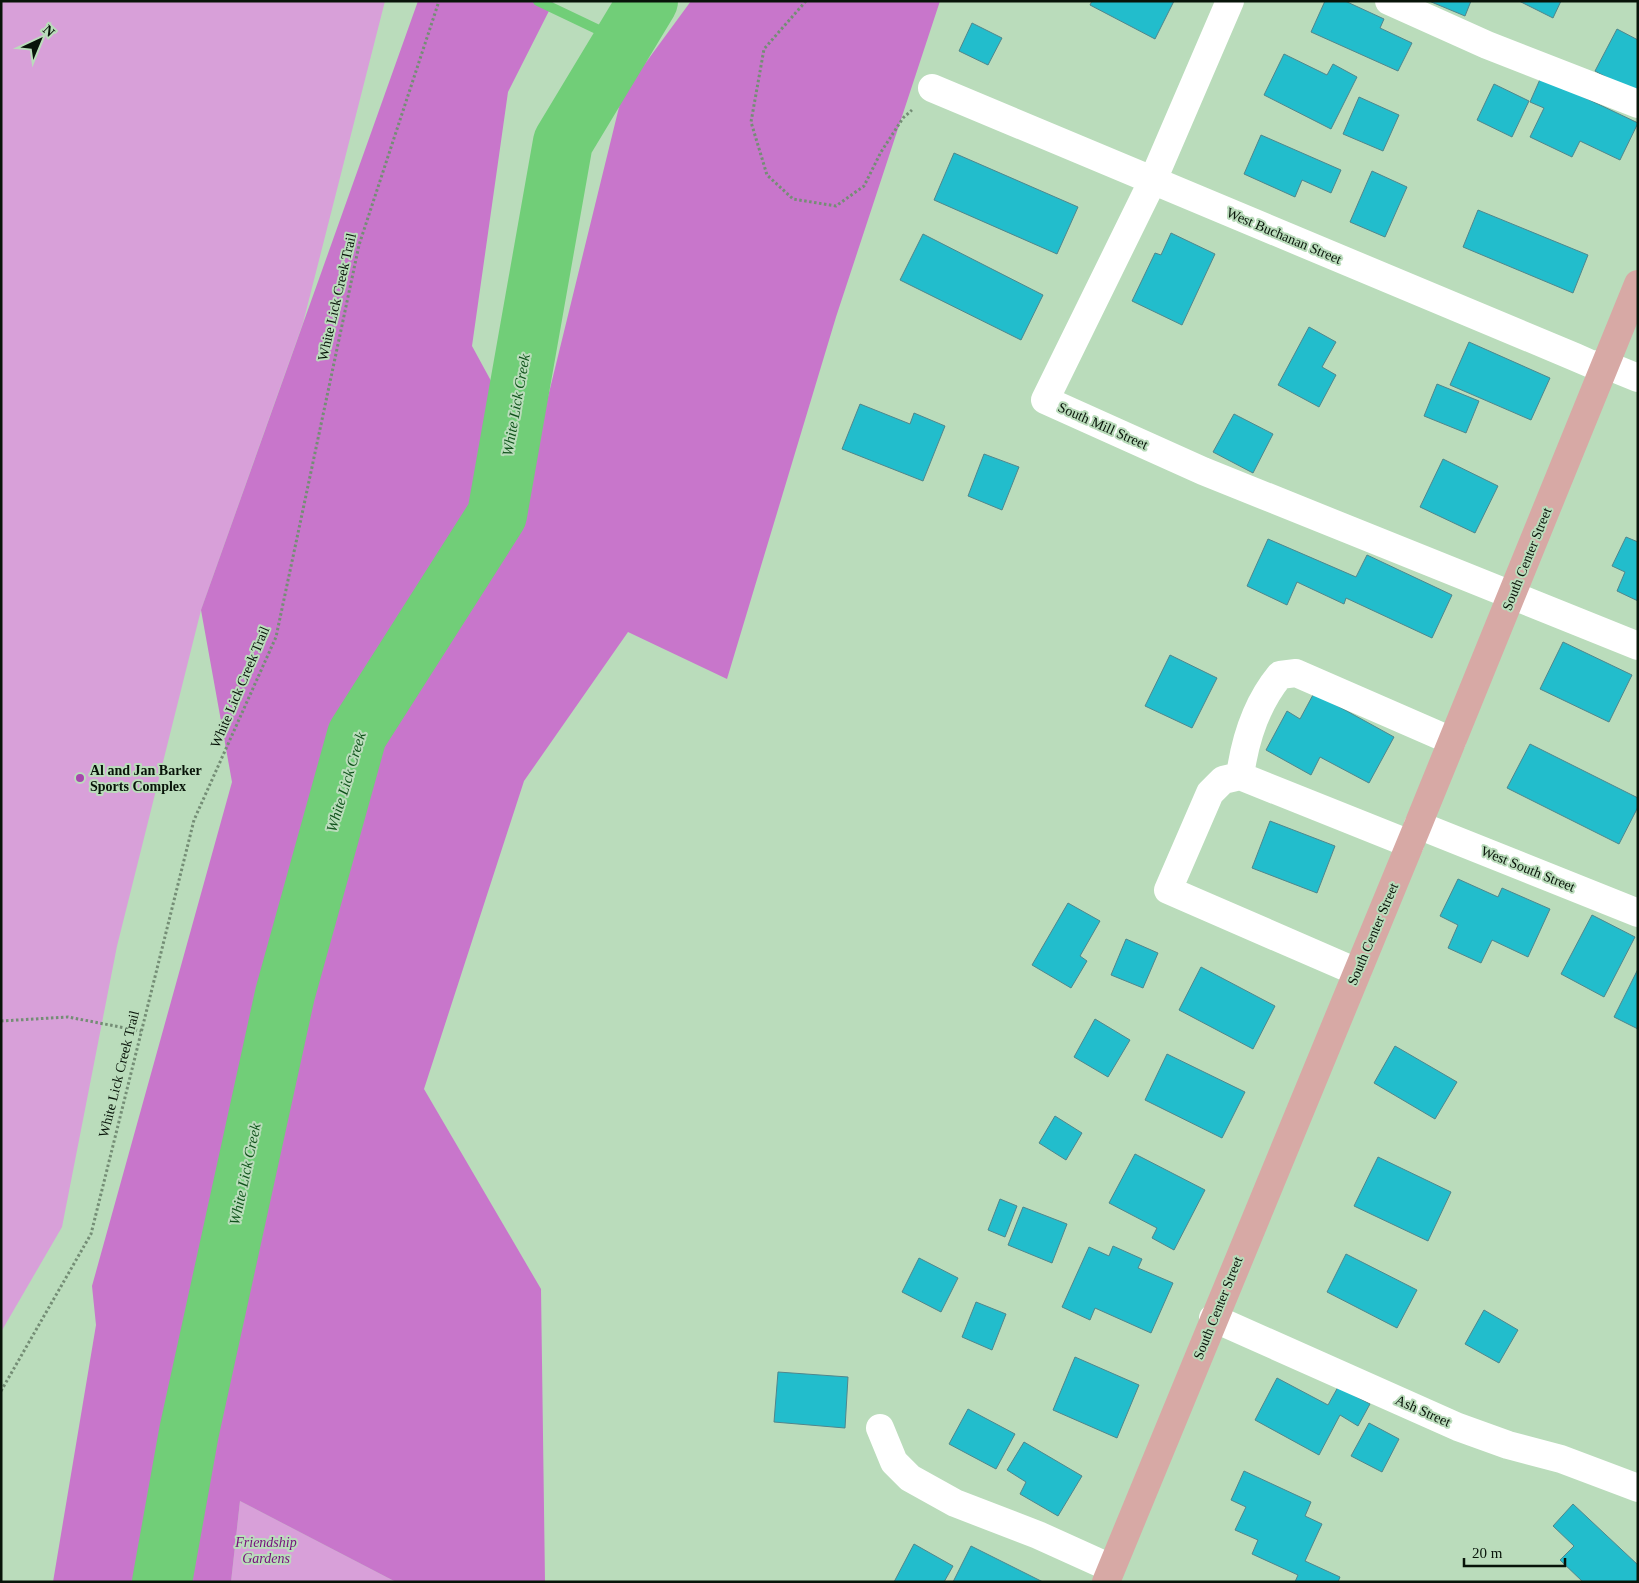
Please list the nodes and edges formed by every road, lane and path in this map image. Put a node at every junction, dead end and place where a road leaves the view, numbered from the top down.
1 (439, 1) edge
2 (806, 1) edge
3 (1230, 1) edge
4 (1389, 1) edge
5 (932, 88) joint
6 (1638, 104) edge
7 (1153, 180) junction
8 (1638, 284) edge
9 (1606, 365) junction
10 (1638, 378) edge
11 (1512, 595) junction
12 (1638, 646) edge
13 (1452, 741) junction
14 (1240, 776) junction
15 (1414, 834) junction
16 (1638, 913) edge
17 (1357, 972) junction
18 (1, 1021) edge
19 (142, 1031) junction
20 (1213, 1318) junction
21 (1, 1391) edge
22 (880, 1428) dead end
23 (1638, 1488) edge
24 (1108, 1575) edge

1 - 19 path, White Lick Creek Trail
2 - 5 path
3 - 7 street, South Mill Street
4 - 6 street
5 - 7 street, West Buchanan Street
7 - 9 street, West Buchanan Street
7 - 11 street, South Mill Street
8 - 9 main road, South Center Street
9 - 10 street, West Buchanan Street
9 - 11 main road, South Center Street
11 - 12 street
11 - 13 main road, South Center Street
13 - 14 street
13 - 15 main road, South Center Street
14 - 15 street, West South Street
14 - 17 street
15 - 16 street, West South Street
15 - 17 main road, South Center Street
17 - 20 main road, South Center Street
18 - 19 path
19 - 21 path, White Lick Creek Trail
20 - 23 street, Ash Street
20 - 24 main road, South Center Street
22 - 24 street

